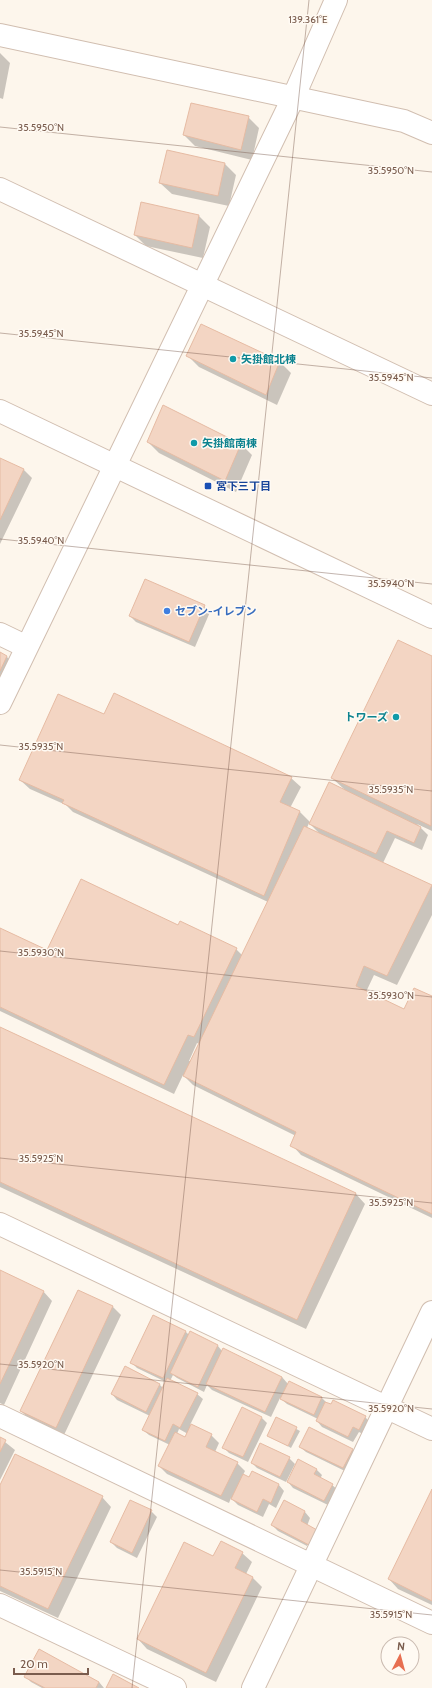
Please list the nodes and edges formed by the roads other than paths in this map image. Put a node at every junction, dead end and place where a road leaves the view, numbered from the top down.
1 (336, 0) edge
2 (0, 35) edge
3 (294, 96) junction
4 (432, 133) edge
5 (0, 189) edge
6 (202, 285) junction
7 (432, 394) edge
8 (0, 411) edge
9 (115, 466) junction
10 (432, 617) edge
11 (0, 634) edge
12 (27, 647) junction
13 (0, 703) edge
14 (0, 1224) edge
15 (432, 1312) edge
16 (386, 1407) junction
17 (0, 1416) edge
18 (432, 1429) edge
19 (311, 1565) junction
20 (0, 1605) edge
21 (432, 1622) edge
22 (175, 1688) edge
23 (252, 1688) edge

1 - 3 street
2 - 3 street
3 - 4 street
3 - 6 street
5 - 6 street
6 - 7 street
6 - 9 street
8 - 9 street
9 - 10 street
9 - 12 street
11 - 12 street
12 - 13 street
14 - 16 street
15 - 16 street
16 - 18 street
16 - 19 street
17 - 19 street
19 - 21 street
19 - 23 street
20 - 22 street

